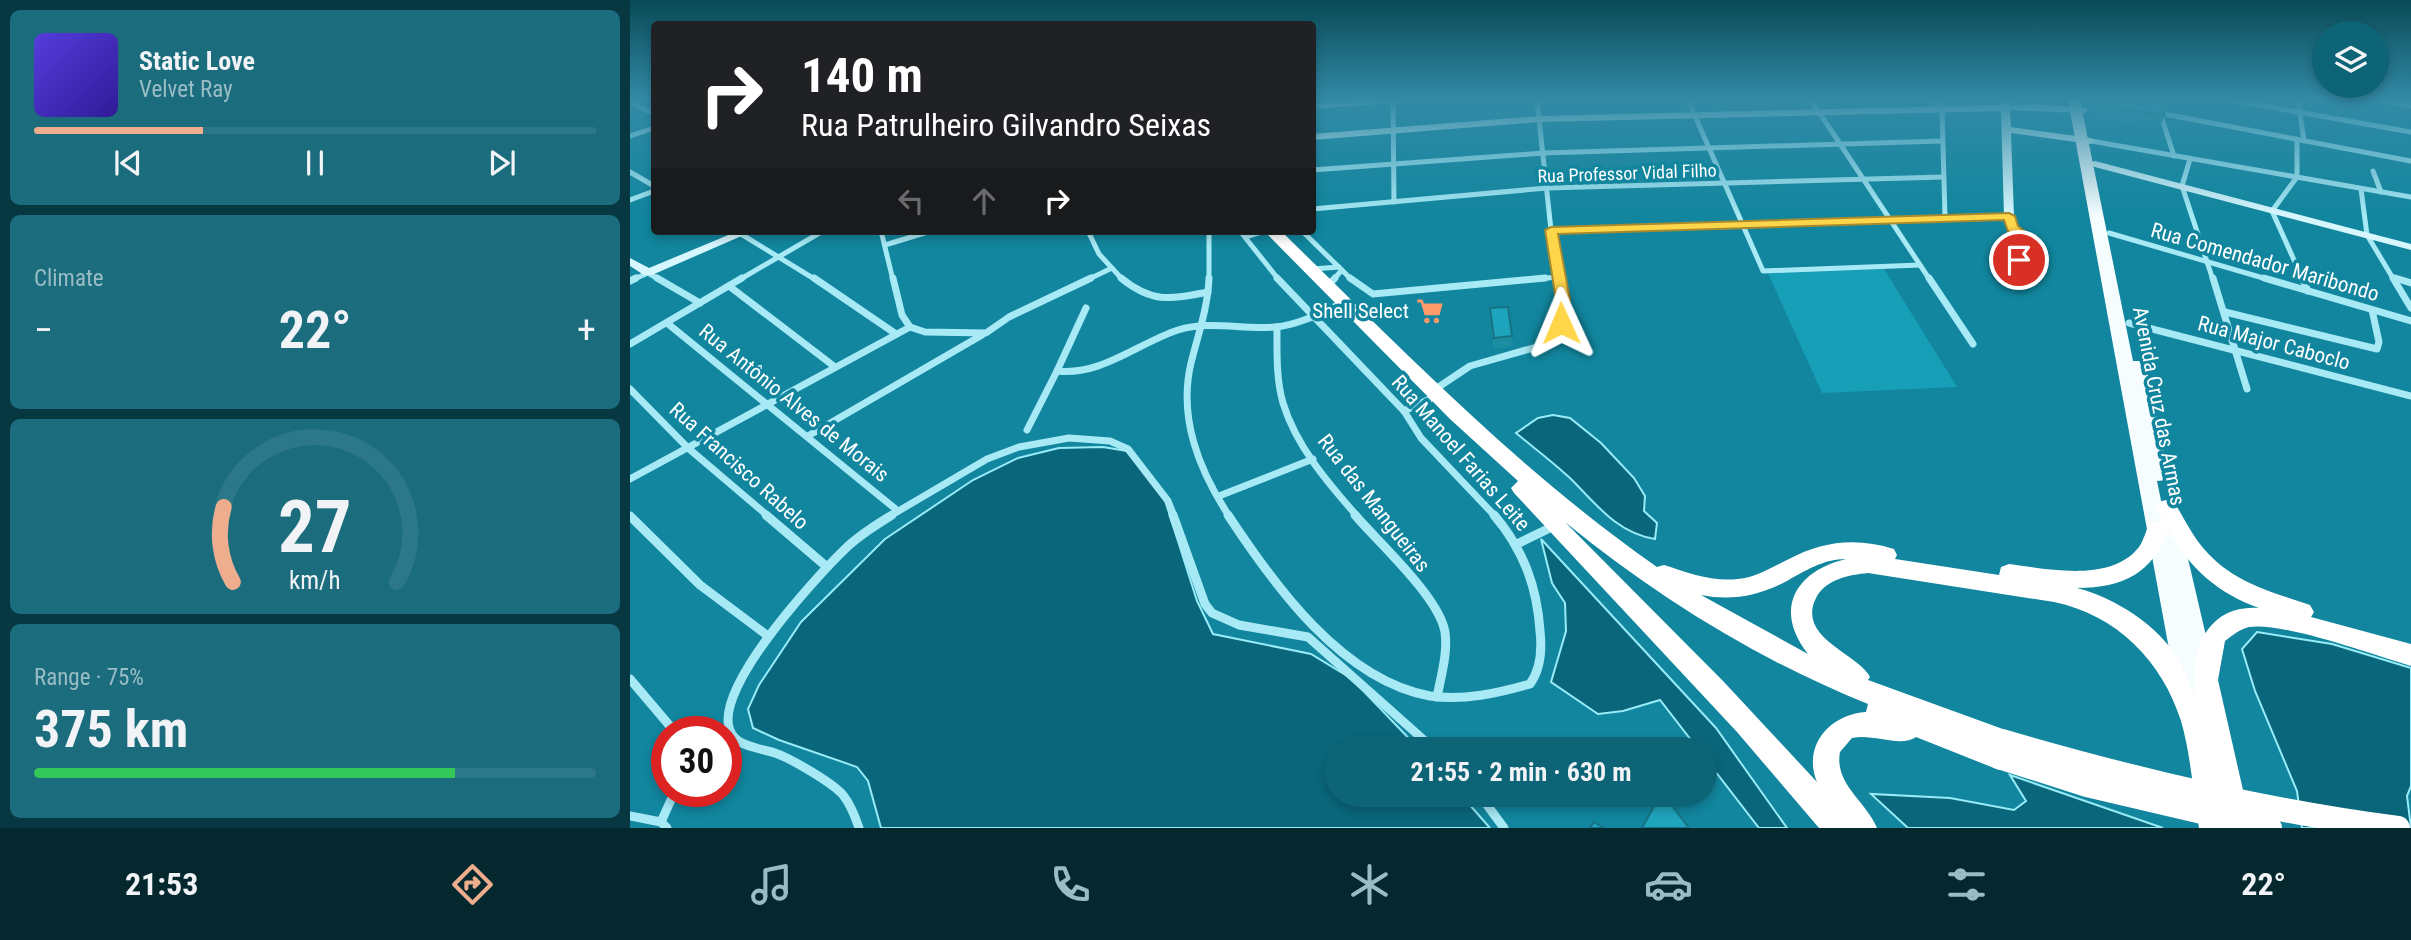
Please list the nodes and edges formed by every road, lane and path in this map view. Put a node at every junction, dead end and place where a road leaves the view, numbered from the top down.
1 (1392, 139) edge
2 (1541, 139) edge
3 (1706, 139) edge
4 (1836, 139) edge
5 (2006, 139) edge
6 (2070, 139) edge
7 (2168, 139) edge
8 (2293, 139) edge
9 (2300, 140) junction
10 (1942, 141) joint
11 (2086, 141) junction
12 (1840, 144) junction
13 (1711, 149) junction
14 (1543, 153) junction
15 (2174, 156) junction
16 (2189, 159) junction
17 (2411, 161) edge
18 (1394, 164) junction
19 (2095, 164) junction
20 (1316, 170) edge
21 (2373, 171) dead end
22 (630, 172) edge
23 (1943, 177) junction
24 (2297, 177) junction
25 (1862, 179) junction
26 (651, 184) edge
27 (1726, 184) junction
28 (2182, 186) junction
29 (1547, 188) junction
30 (2361, 189) junction
31 (651, 192) edge
32 (2381, 192) junction
33 (2411, 197) edge
34 (630, 200) edge
35 (1394, 202) junction
36 (1316, 209) edge
37 (2272, 211) junction
38 (2009, 216) junction
39 (1945, 217) junction
40 (1889, 219) junction
41 (1743, 224) junction
42 (1551, 230) junction
43 (2109, 233) junction
44 (735, 235) edge
45 (747, 235) edge
46 (816, 235) edge
47 (882, 235) edge
48 (918, 235) edge
49 (1089, 235) edge
50 (1209, 235) edge
51 (1257, 235) edge
52 (1259, 235) edge
53 (1261, 235) edge
54 (1306, 235) edge
55 (2367, 236) junction
56 (885, 245) junction
57 (2411, 247) edge
58 (781, 256) junction
59 (2019, 260) dead end
60 (2207, 260) junction
61 (630, 261) edge
62 (1920, 265) junction
63 (1112, 268) junction
64 (1311, 268) junction
65 (1340, 269) junction
66 (648, 273) junction
67 (1558, 277) junction
68 (2394, 278) junction
69 (630, 281) edge
70 (2411, 283) edge
71 (729, 286) junction
72 (1328, 286) junction
73 (2308, 291) junction
74 (1208, 292) junction
75 (700, 303) junction
76 (1336, 306) junction
77 (1086, 307) dead end
78 (2411, 308) edge
79 (2372, 310) junction
80 (2225, 312) junction
81 (1315, 315) junction
82 (2411, 321) edge
83 (667, 323) junction
84 (2129, 323) junction
85 (1201, 324) junction
86 (909, 327) junction
87 (1277, 327) junction
88 (986, 332) junction
89 (896, 334) junction
90 (630, 344) edge
91 (1973, 344) dead end
92 (2237, 351) junction
93 (835, 367) junction
94 (1058, 372) junction
95 (630, 389) edge
96 (2247, 389) dead end
97 (1432, 394) junction
98 (2411, 396) edge
99 (767, 405) junction
100 (1404, 411) junction
101 (1027, 430) dead end
102 (807, 436) junction
103 (688, 447) junction
104 (1313, 459) junction
105 (630, 479) edge
106 (1219, 496) junction
107 (1537, 504) junction
108 (898, 511) junction
109 (630, 516) edge
110 (2162, 518) junction
111 (1555, 525) junction
112 (1517, 544) junction
113 (1615, 549) junction
114 (827, 567) junction
115 (768, 636) junction
116 (2411, 643) edge
117 (2411, 655) edge
118 (630, 679) edge
119 (2205, 680) junction
120 (1437, 697) junction
121 (1897, 704) junction
122 (661, 716) edge
123 (730, 716) edge
124 (2194, 722) junction
125 (1420, 737) edge
126 (1945, 737) junction
127 (742, 742) edge
128 (2000, 749) junction
129 (670, 807) edge
130 (1489, 807) edge
131 (630, 816) edge
132 (664, 825) edge
133 (859, 828) edge
134 (1504, 828) edge
135 (1837, 828) edge
136 (1863, 828) edge
137 (2213, 828) edge
138 (2237, 828) edge
139 (2270, 828) edge
140 (2398, 828) edge

1 - 18 street
2 - 14 street
3 - 13 street
4 - 12 street
5 - 38 street
6 - 11 street
7 - 15 street
8 - 9 street
9 - 17 street
9 - 24 street
10 - 12 street
10 - 23 street
11 - 15 street
11 - 19 main road, Avenida Cruz das Armas
11 - 110 main road, Avenida Cruz das Armas
12 - 13 street
12 - 25 street
13 - 14 street
13 - 27 street
14 - 18 street
14 - 29 street
15 - 16 street
16 - 24 street
16 - 28 street
18 - 20 street
18 - 35 street
19 - 28 street
19 - 43 main road, Avenida Cruz das Armas
21 - 32 street
22 - 26 street
23 - 25 street, Rua Professor Vidal Filho
23 - 39 street
24 - 30 street
24 - 37 street
25 - 27 street, Rua Professor Vidal Filho
25 - 40 street
27 - 29 street, Rua Professor Vidal Filho
27 - 41 street
28 - 37 street
28 - 60 street
29 - 35 street, Rua Professor Vidal Filho
29 - 42 street
30 - 32 street
30 - 55 street
31 - 34 street
32 - 33 street
35 - 36 street, Rua Professor Vidal Filho
37 - 55 street
37 - 73 street
38 - 39 street
38 - 59 street
39 - 40 street
40 - 41 street
40 - 62 street
41 - 42 street
41 - 62 street
42 - 67 street
43 - 60 street, Rua Comendador Maribondo
43 - 84 main road, Avenida Cruz das Armas
44 - 66 street
45 - 58 street
46 - 58 street
47 - 56 street
48 - 56 street
49 - 63 street
50 - 74 street
51 - 81 street, Rua Manoel Farias Leite
52 - 76 highway
53 - 64 highway
54 - 65 street
55 - 57 street
55 - 68 street
56 - 86 street
58 - 71 street
58 - 89 street
60 - 73 street, Rua Comendador Maribondo
60 - 80 street
61 - 66 street
62 - 91 street
63 - 74 street
63 - 88 street
64 - 65 street
64 - 72 highway
65 - 67 street
65 - 72 street
66 - 69 street
66 - 75 street
67 - 97 street
68 - 70 street
68 - 78 street
71 - 75 street
71 - 93 street
72 - 97 highway
73 - 79 street, Rua Comendador Maribondo
74 - 85 street
75 - 83 street
76 - 81 street
76 - 97 highway
77 - 94 street
79 - 80 street
79 - 82 street, Rua Comendador Maribondo
80 - 92 street
81 - 87 street
81 - 100 street, Rua Manoel Farias Leite
83 - 90 street
83 - 99 street, Rua Antônio Alves de Morais
84 - 92 street, Rua Major Caboclo
84 - 110 main road, Avenida Cruz das Armas
85 - 87 street
85 - 94 street
85 - 106 street
86 - 88 street
86 - 89 street
87 - 104 street, Rua das Mangueiras
88 - 102 street
89 - 93 street
92 - 96 street
92 - 98 street, Rua Major Caboclo
93 - 99 street
94 - 101 street
95 - 103 street, Rua Francisco Rabelo
97 - 100 street
97 - 107 highway
97 - 113 highway
99 - 102 street, Rua Antônio Alves de Morais
99 - 103 street
100 - 112 street, Rua Manoel Farias Leite
102 - 108 street, Rua Antônio Alves de Morais
103 - 105 street
103 - 114 street, Rua Francisco Rabelo
104 - 106 street
104 - 120 street, Rua das Mangueiras
106 - 120 street
107 - 111 highway
107 - 126 highway
108 - 114 street
108 - 125 street
109 - 115 street
110 - 113 highway
110 - 116 highway
110 - 119 main road, Avenida Cruz das Armas
110 - 124 main road, Avenida Cruz das Armas
111 - 112 street
111 - 135 highway
112 - 120 street, Rua Manoel Farias Leite
113 - 121 highway
114 - 115 street
115 - 123 street
117 - 119 highway
118 - 122 street
119 - 138 highway
121 - 124 highway
121 - 128 highway
124 - 137 highway
126 - 128 highway
126 - 136 highway
127 - 133 street
128 - 139 highway, bridge
128 - 140 highway, bridge
129 - 132 street
130 - 134 street
131 - 132 street

